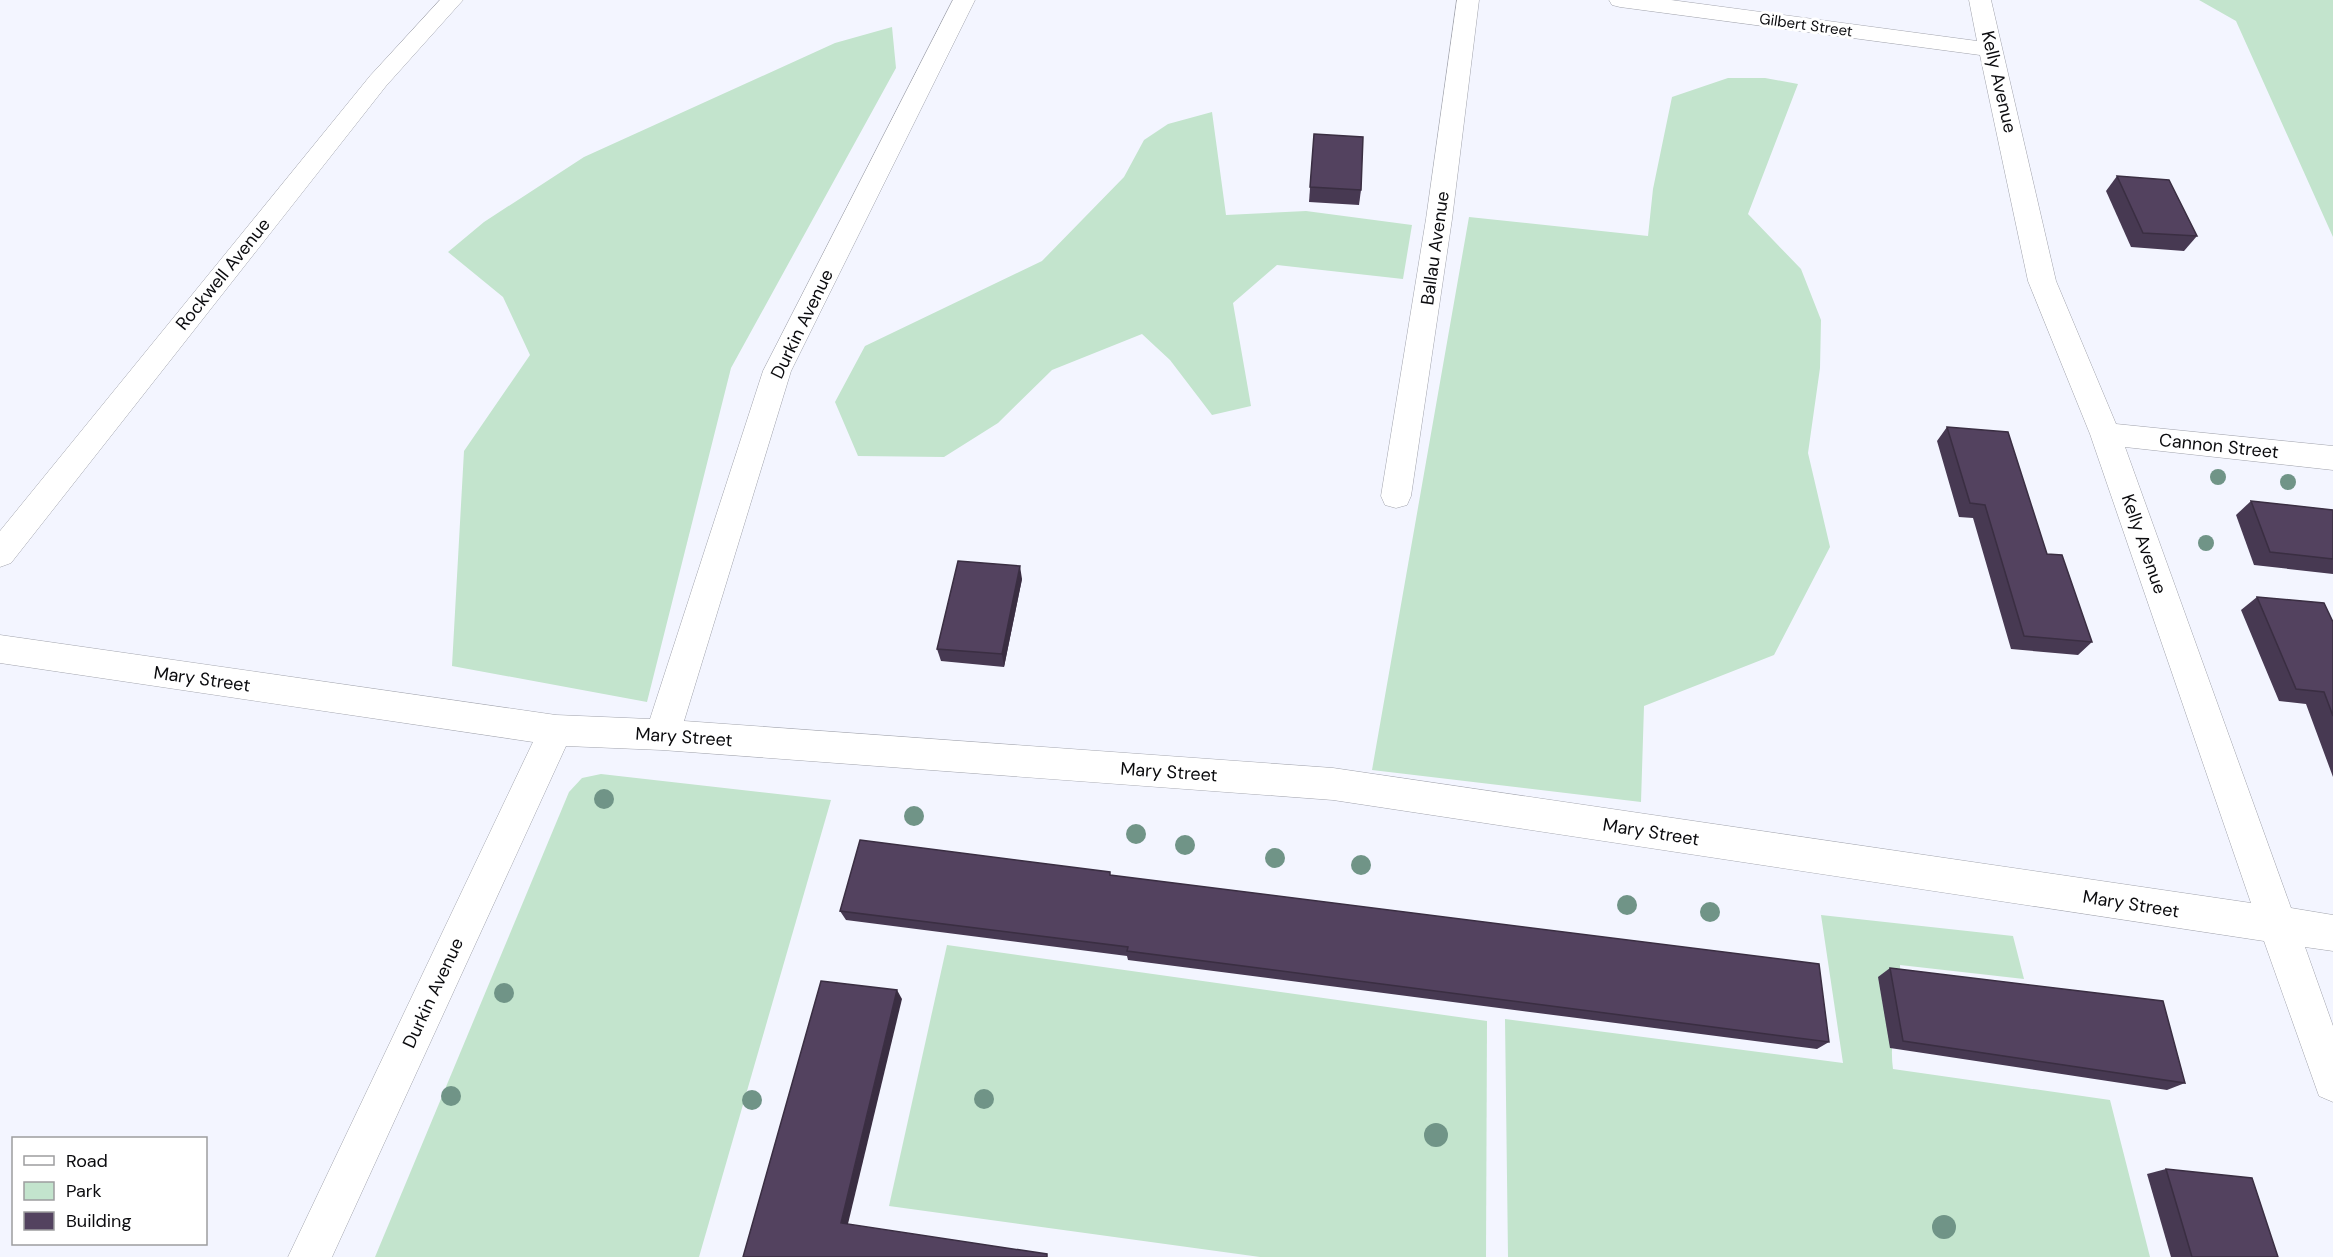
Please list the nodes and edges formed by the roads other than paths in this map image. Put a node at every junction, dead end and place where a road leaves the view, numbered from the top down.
1 (452, 0) edge
2 (964, 0) edge
3 (1468, 0) edge
4 (1620, 0) edge
5 (1980, 0) edge
6 (1992, 50) junction
7 (2105, 434) junction
8 (2333, 458) edge
9 (1396, 496) dead end
10 (0, 554) edge
11 (0, 650) edge
12 (556, 730) junction
13 (662, 735) junction
14 (2278, 926) junction
15 (2333, 933) edge
16 (2333, 1082) edge
17 (310, 1257) edge

1 - 10 street, Rockwell Avenue
2 - 13 street, Durkin Avenue
3 - 9 street, Ballau Avenue
4 - 6 street, Gilbert Street
5 - 6 street, Kelly Avenue
6 - 7 street, Kelly Avenue
7 - 8 street, Cannon Street
7 - 14 street, Kelly Avenue
11 - 12 street, Mary Street
12 - 13 street, Mary Street
12 - 17 street, Durkin Avenue
13 - 14 street, Mary Street
14 - 15 street, Mary Street
14 - 16 street, Kelly Avenue

